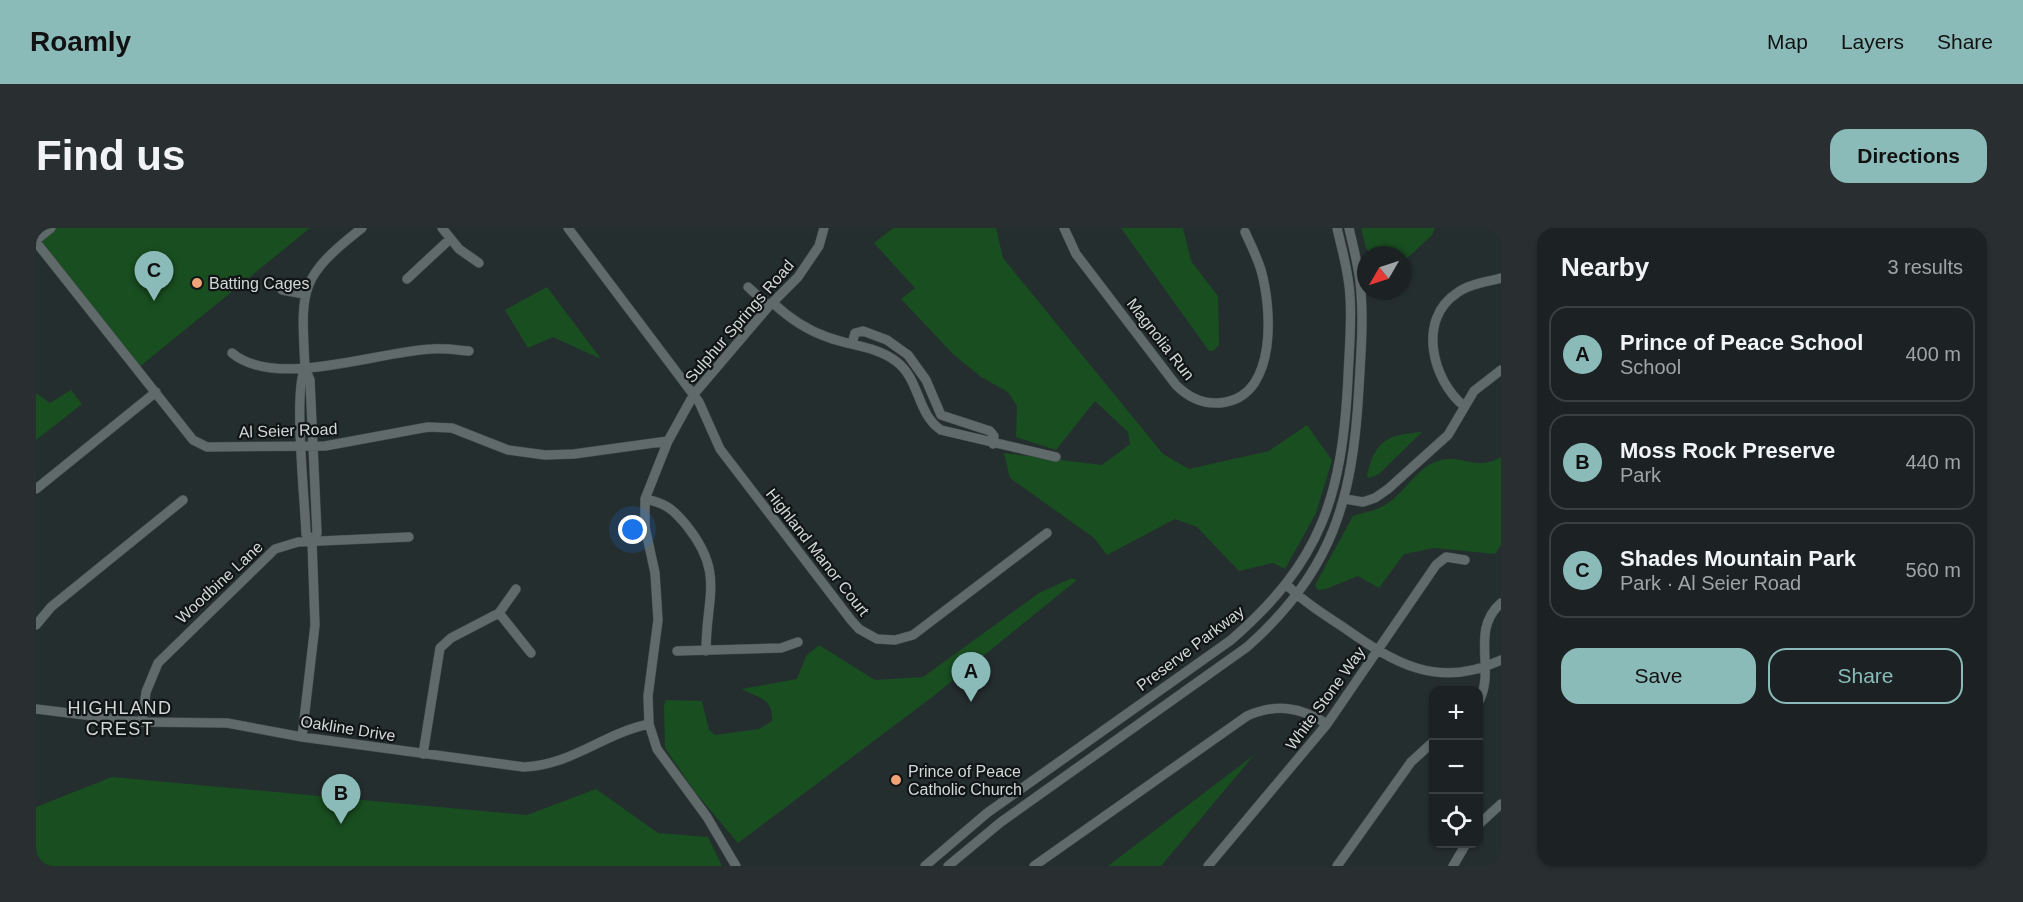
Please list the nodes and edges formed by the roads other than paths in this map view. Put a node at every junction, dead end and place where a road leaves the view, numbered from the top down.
1 (51, 228) edge
2 (362, 228) edge
3 (442, 228) edge
4 (568, 228) edge
5 (824, 228) edge
6 (1064, 228) edge
7 (1337, 228) edge
8 (1349, 228) edge
9 (1245, 232) dead end
10 (450, 239) junction
11 (36, 241) edge
12 (479, 263) dead end
13 (1501, 278) edge
14 (407, 279) dead end
15 (748, 286) dead end
16 (282, 290) dead end
17 (304, 294) junction
18 (771, 304) junction
19 (852, 344) junction
20 (469, 351) dead end
21 (232, 353) dead end
22 (305, 368) junction
23 (1501, 370) edge
24 (156, 392) junction
25 (694, 394) junction
26 (306, 405) junction
27 (1464, 406) junction
28 (668, 441) junction
29 (993, 444) junction
30 (302, 447) junction
31 (314, 447) junction
32 (1056, 456) dead end
33 (1348, 486) junction
34 (36, 489) edge
35 (316, 494) junction
36 (304, 495) junction
37 (1375, 498) junction
38 (645, 499) junction
39 (1345, 499) junction
40 (183, 500) dead end
41 (1047, 533) dead end
42 (409, 537) dead end
43 (312, 541) junction
44 (1465, 560) dead end
45 (1287, 585) junction
46 (516, 589) dead end
47 (1298, 596) junction
48 (1501, 603) edge
49 (499, 613) junction
50 (36, 625) edge
51 (798, 642) dead end
52 (677, 651) dead end
53 (706, 651) junction
54 (1377, 651) junction
55 (531, 652) dead end
56 (1501, 660) edge
57 (1485, 668) junction
58 (1483, 693) edge
59 (36, 709) edge
60 (142, 722) junction
61 (649, 724) junction
62 (1327, 724) junction
63 (302, 736) junction
64 (1429, 746) edge
65 (423, 754) junction
66 (1501, 804) edge
67 (1483, 821) edge
68 (1463, 848) edge
69 (736, 866) edge
70 (925, 866) edge
71 (948, 866) edge
72 (1034, 866) edge
73 (1208, 866) edge
74 (1337, 866) edge
75 (1453, 866) edge

1 - 11 street
2 - 17 street
3 - 10 street
4 - 25 street, Highland Manor Court
5 - 18 street, Sulphur Springs Road
6 - 9 street, Magnolia Run
7 - 45 street, Preserve Parkway
8 - 33 street, Preserve Parkway
10 - 12 street
10 - 14 street
11 - 24 street, Al Seier Road
13 - 27 street
15 - 18 street
16 - 17 street
17 - 22 street
18 - 19 street
18 - 25 street, Sulphur Springs Road
19 - 29 street
19 - 29 street
20 - 22 street
21 - 22 street
22 - 26 street
23 - 27 street
24 - 30 street, Al Seier Road
24 - 34 street
25 - 28 street, Sulphur Springs Road
25 - 41 street, Highland Manor Court
26 - 30 street
26 - 31 street
27 - 37 street
28 - 31 street, Al Seier Road
28 - 38 street, Sulphur Springs Road
29 - 32 street
30 - 31 street, Al Seier Road
30 - 36 street
31 - 35 street
33 - 37 street
33 - 39 street, Preserve Parkway
35 - 36 street
35 - 43 street
36 - 43 street
37 - 39 street
38 - 53 street
38 - 61 street, Sulphur Springs Road
39 - 47 street, Preserve Parkway
40 - 50 street
42 - 43 street, Woodbine Lane
43 - 60 street, Woodbine Lane
43 - 63 street
44 - 54 street, White Stone Way
45 - 47 street
45 - 70 street, Preserve Parkway
46 - 49 street
47 - 54 street
47 - 71 street, Preserve Parkway
48 - 57 street
49 - 55 street
49 - 65 street
51 - 53 street
52 - 53 street
54 - 57 street
54 - 62 street, White Stone Way
56 - 57 street
57 - 58 street
59 - 60 street, Oakline Drive
60 - 63 street, Oakline Drive
61 - 65 street, Oakline Drive
61 - 69 street, Sulphur Springs Road
62 - 72 street
62 - 73 street, White Stone Way
63 - 65 street, Oakline Drive
64 - 74 street
66 - 67 street
68 - 75 street

